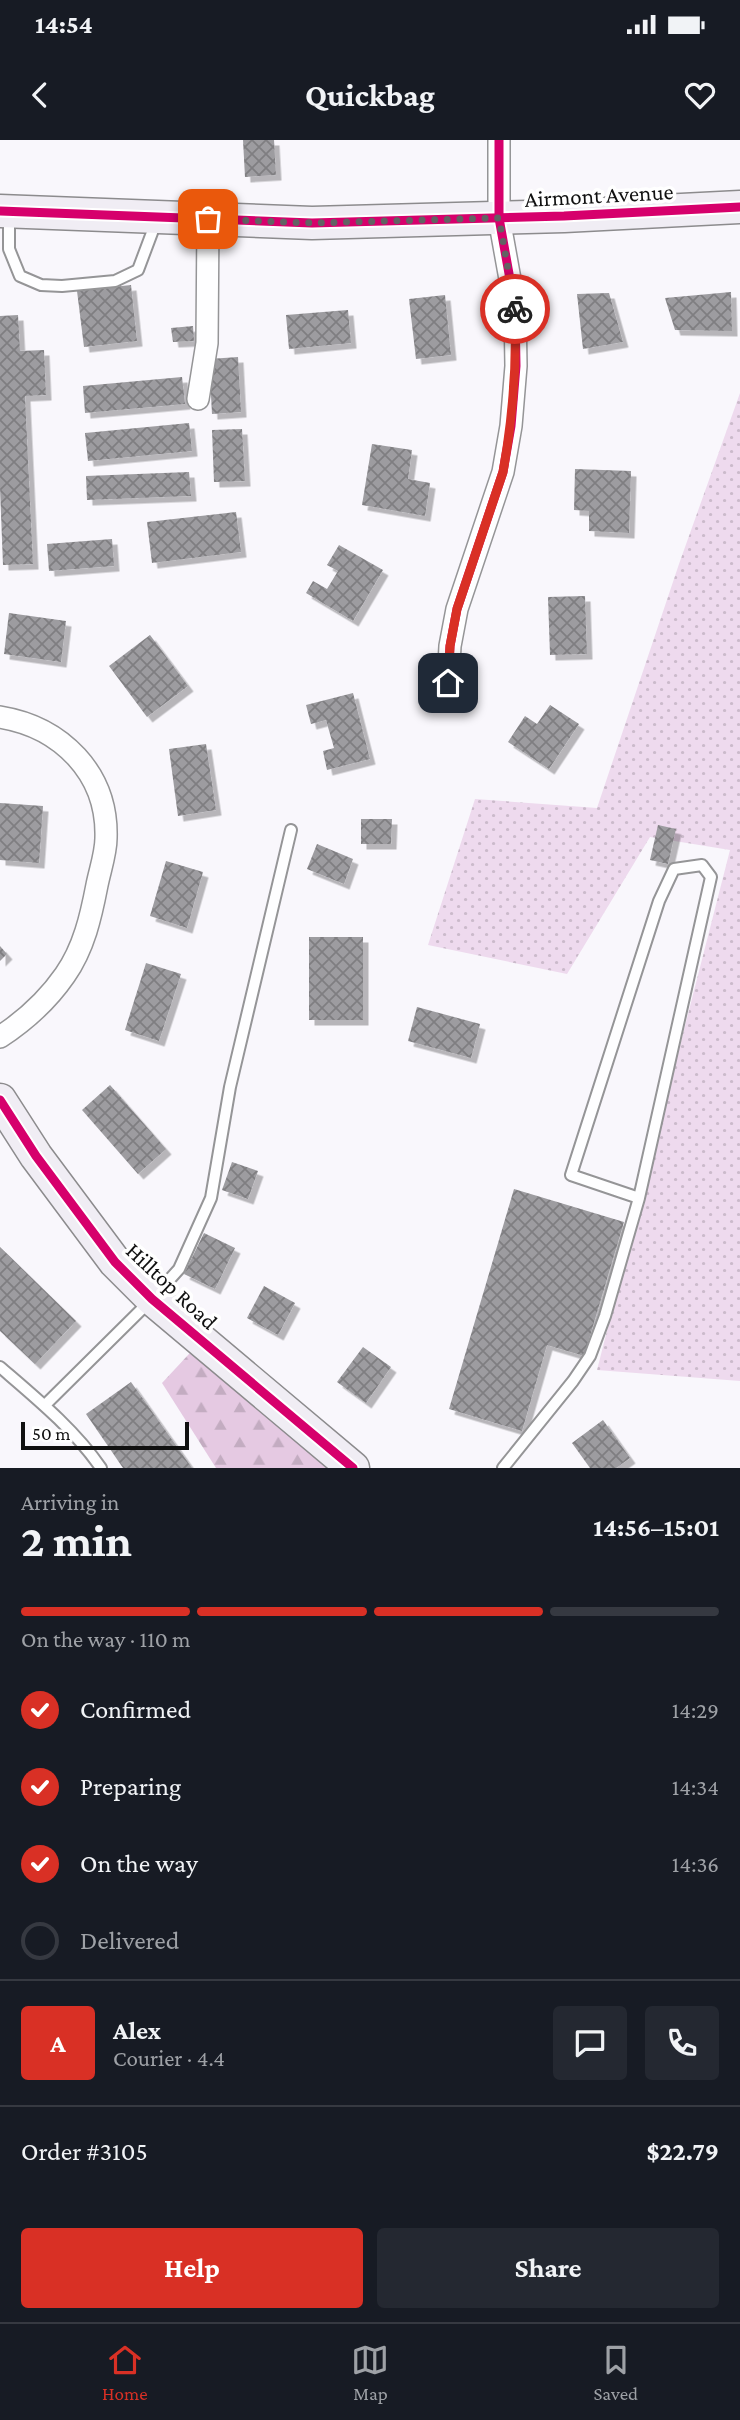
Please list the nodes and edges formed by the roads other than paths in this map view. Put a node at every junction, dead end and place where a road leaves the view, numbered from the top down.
1 (499, 140) edge
2 (739, 207) edge
3 (5, 211) edge
4 (158, 216) junction
5 (499, 218) junction
6 (208, 219) junction
7 (198, 398) dead end
8 (448, 683) dead end
9 (0, 718) edge
10 (291, 830) dead end
11 (0, 1037) edge
12 (0, 1100) edge
13 (639, 1198) junction
14 (152, 1299) junction
15 (0, 1367) edge
16 (45, 1405) junction
17 (101, 1468) edge
18 (353, 1468) edge
19 (503, 1468) edge

1 - 5 street
2 - 5 street, Airmont Avenue
3 - 4 street, Airmont Avenue
3 - 4 lane
4 - 6 street, Airmont Avenue
5 - 6 street, Airmont Avenue
5 - 8 street
6 - 7 street
9 - 11 street
10 - 14 lane
12 - 14 street, Hilltop Road
13 - 13 lane
13 - 19 lane
14 - 16 lane
14 - 18 street, Hilltop Road
15 - 16 lane
16 - 17 lane

